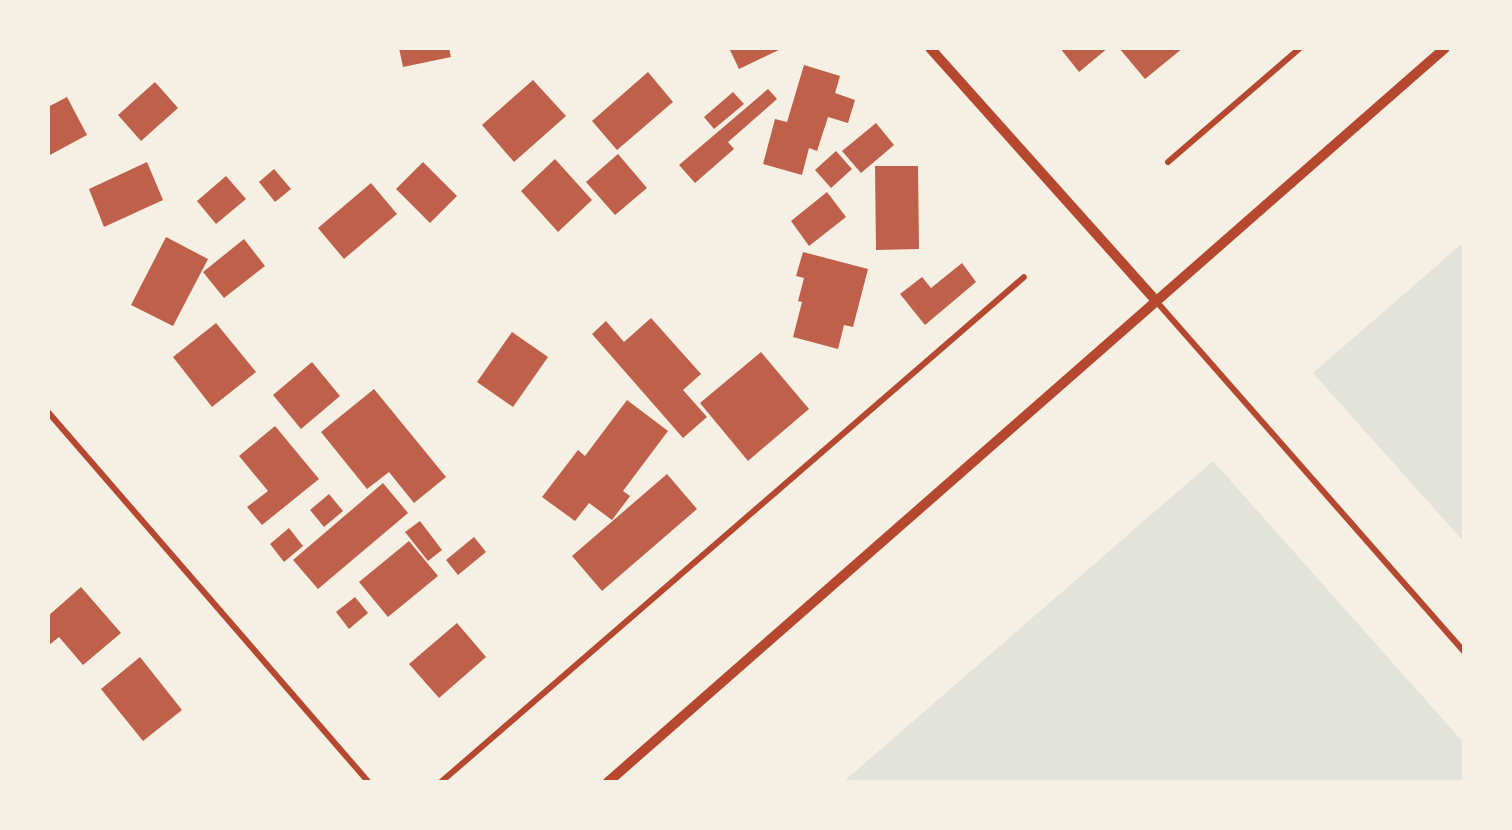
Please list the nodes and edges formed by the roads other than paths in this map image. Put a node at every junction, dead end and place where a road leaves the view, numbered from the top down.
1 (930, 48) edge
2 (1300, 48) edge
3 (1445, 48) edge
4 (1168, 162) dead end
5 (1024, 277) dead end
6 (1156, 301) junction
7 (48, 412) edge
8 (1464, 652) edge
9 (368, 782) edge
10 (441, 782) edge
11 (608, 782) edge

1 - 6 street
2 - 4 street
3 - 6 street
5 - 10 street
6 - 8 street
6 - 11 street
7 - 9 street

